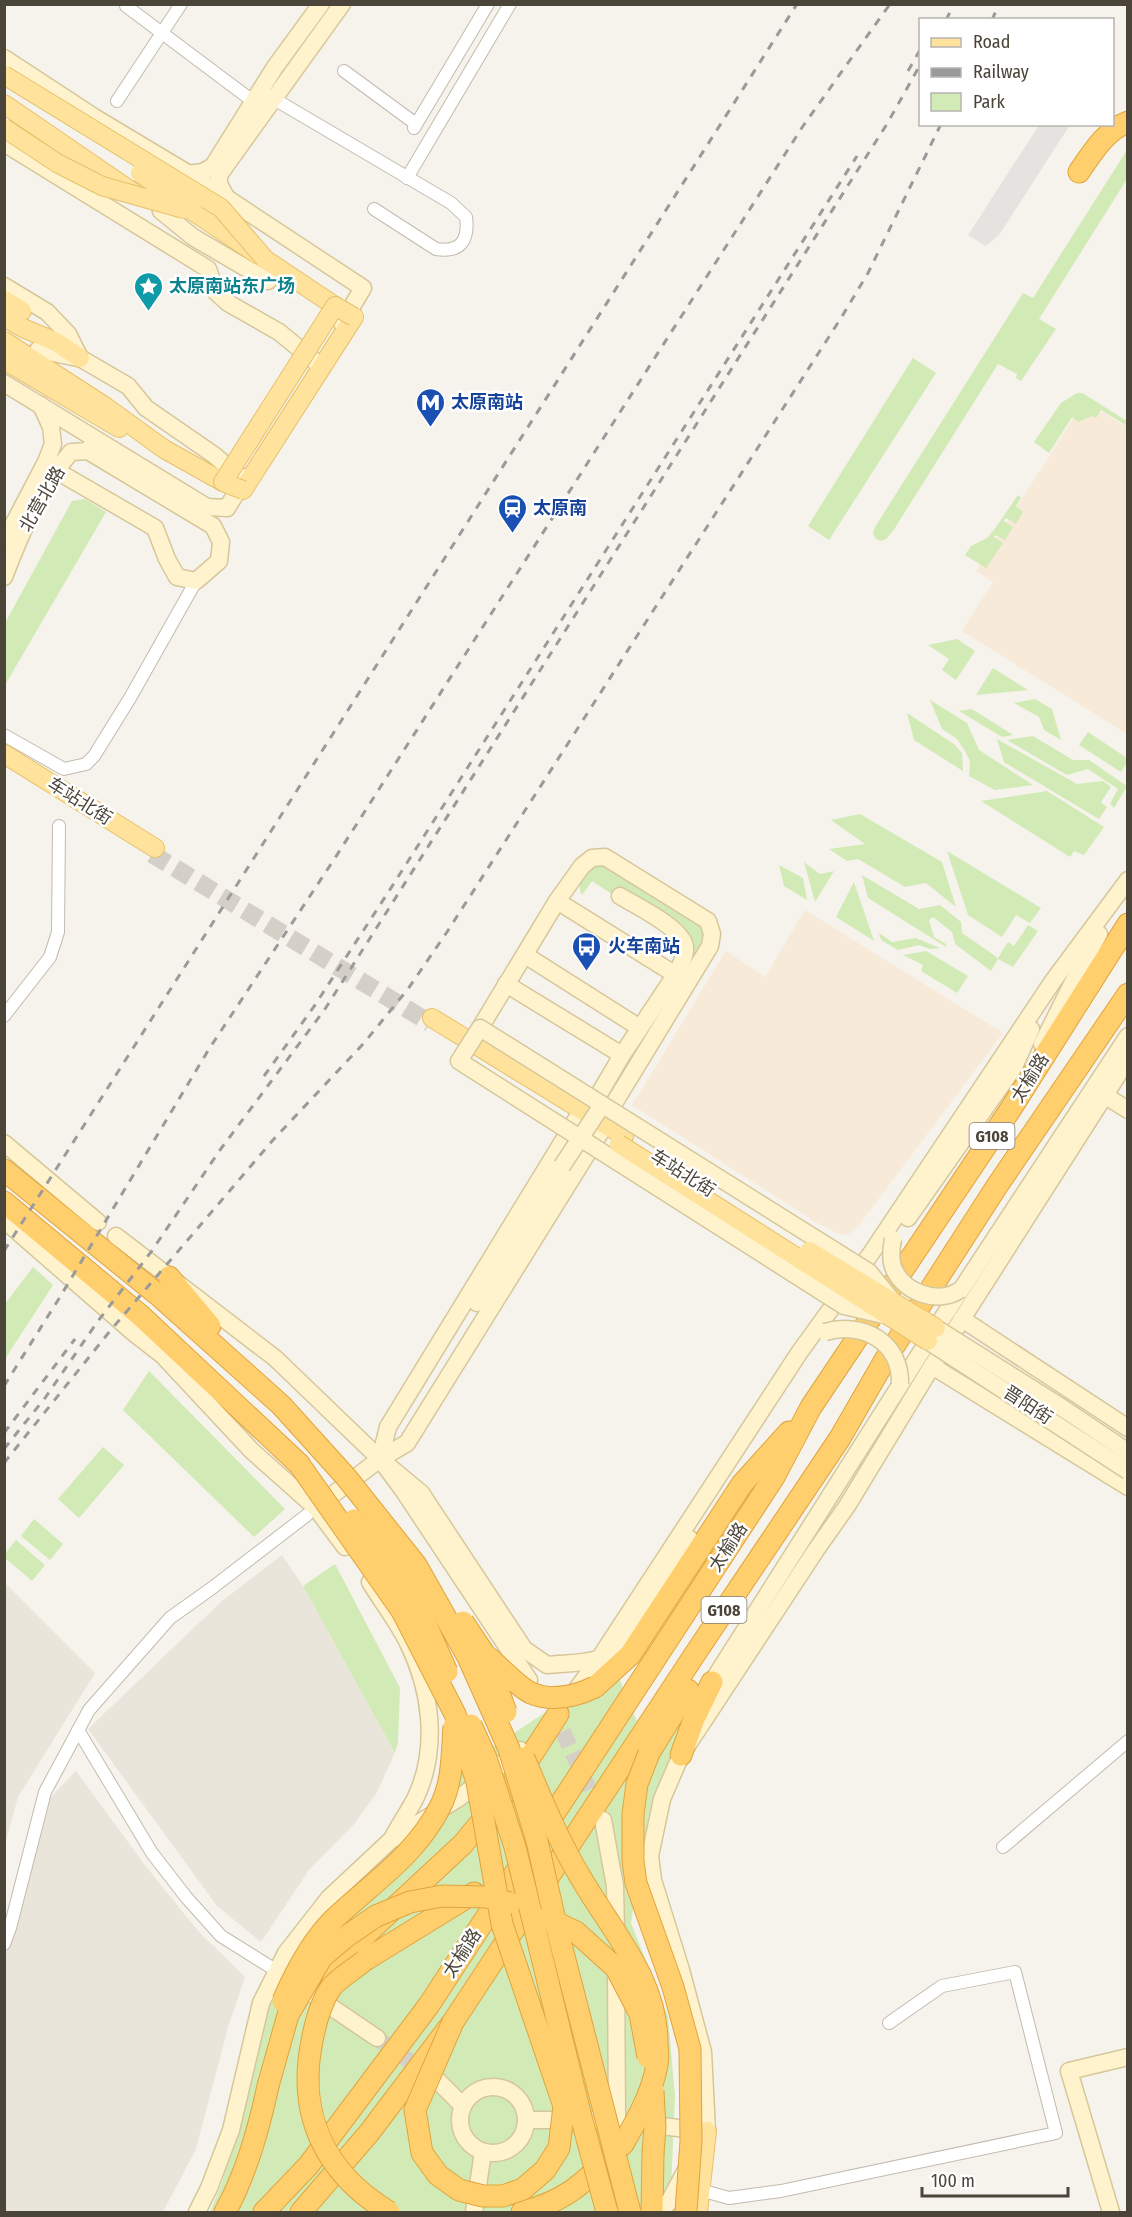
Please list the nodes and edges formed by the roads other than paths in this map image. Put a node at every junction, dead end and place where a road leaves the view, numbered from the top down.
1 (181, 4) edge
2 (321, 4) edge
3 (342, 4) edge
4 (488, 4) edge
5 (510, 4) edge
6 (126, 6) edge
7 (162, 33) junction
8 (4, 58) edge
9 (344, 71) dead end
10 (4, 75) edge
11 (4, 90) edge
12 (117, 101) dead end
13 (263, 101) junction
14 (4, 104) edge
15 (1128, 122) edge
16 (4, 128) edge
17 (4, 143) edge
18 (144, 148) junction
19 (1079, 172) dead end
20 (188, 174) junction
21 (407, 177) junction
22 (227, 199) junction
23 (374, 209) dead end
24 (161, 211) junction
25 (194, 212) junction
26 (264, 258) junction
27 (268, 281) dead end
28 (4, 286) edge
29 (4, 300) edge
30 (13, 314) edge
31 (4, 328) edge
32 (4, 341) edge
33 (38, 350) junction
34 (80, 358) junction
35 (4, 360) edge
36 (317, 363) junction
37 (4, 383) edge
38 (40, 404) junction
39 (138, 416) dead end
40 (92, 445) junction
41 (164, 450) junction
42 (56, 470) junction
43 (244, 481) junction
44 (4, 542) edge
45 (4, 577) edge
46 (196, 581) junction
47 (4, 735) edge
48 (4, 754) edge
49 (4, 767) edge
50 (60, 826) dead end
51 (1128, 882) edge
52 (620, 896) dead end
53 (557, 902) junction
54 (1128, 924) edge
55 (525, 954) junction
56 (682, 978) junction
57 (1053, 981) junction
58 (506, 984) junction
59 (1128, 994) edge
60 (4, 1016) edge
61 (431, 1020) tunnel mouth
62 (482, 1024) junction
63 (640, 1028) junction
64 (1128, 1036) edge
65 (622, 1055) junction
66 (1128, 1059) edge
67 (1104, 1095) junction
68 (1012, 1107) junction
69 (1128, 1110) edge
70 (598, 1111) junction
71 (582, 1140) junction
72 (4, 1143) edge
73 (4, 1170) edge
74 (4, 1202) edge
75 (4, 1220) edge
76 (98, 1222) dead end
77 (116, 1236) dead end
78 (892, 1239) junction
79 (169, 1277) junction
80 (900, 1277) junction
81 (857, 1288) junction
82 (960, 1290) junction
83 (892, 1310) junction
84 (962, 1319) junction
85 (825, 1332) junction
86 (932, 1334) junction
87 (166, 1359) junction
88 (932, 1366) junction
89 (900, 1384) junction
90 (281, 1405) junction
91 (811, 1407) junction
92 (1128, 1428) edge
93 (840, 1438) junction
94 (1128, 1452) edge
95 (380, 1459) junction
96 (299, 1464) junction
97 (1128, 1471) edge
98 (1128, 1487) edge
99 (311, 1511) junction
100 (485, 1655) junction
101 (599, 1659) junction
102 (529, 1680) dead end
103 (712, 1682) joint
104 (455, 1714) junction
105 (558, 1714) junction
106 (78, 1730) junction
107 (1128, 1741) edge
108 (681, 1755) junction
109 (603, 1820) tunnel mouth
110 (391, 1840) junction
111 (1003, 1847) dead end
112 (527, 1852) junction
113 (4, 1944) edge
114 (273, 1968) junction
115 (330, 1988) junction
116 (453, 2022) junction
117 (889, 2023) dead end
118 (377, 2038) tunnel mouth
119 (1128, 2057) edge
120 (273, 2067) junction
121 (438, 2081) tunnel mouth
122 (463, 2106) junction
123 (526, 2120) junction
124 (617, 2120) junction
125 (707, 2131) junction
126 (483, 2152) junction
127 (700, 2190) junction
128 (197, 2212) edge
129 (225, 2212) edge
130 (264, 2212) edge
131 (301, 2212) edge
132 (389, 2212) edge
133 (474, 2212) edge
134 (522, 2212) edge
135 (607, 2212) edge
136 (630, 2212) edge
137 (652, 2212) edge
138 (659, 2212) edge
139 (686, 2212) edge
140 (698, 2212) edge
141 (1110, 2212) edge

1 - 7 street
2 - 13 main road
3 - 13 main road
4 - 9 street
5 - 21 street
6 - 7 street
7 - 12 street
7 - 13 street
8 - 18 main road
10 - 26 main road, bridge
11 - 25 main road, bridge
13 - 20 main road
13 - 21 street
13 - 22 main road
14 - 24 main road, bridge
15 - 19 highway
16 - 25 main road, bridge
17 - 36 main road
18 - 20 main road
18 - 24 main road
20 - 22 main road
21 - 23 street
22 - 36 main road
24 - 27 main road
25 - 26 main road, bridge
26 - 41 main road, bridge
28 - 34 main road
29 - 30 main road
30 - 34 main road
31 - 33 main road
32 - 41 main road
33 - 34 main road
33 - 39 main road
34 - 43 main road
35 - 41 main road
36 - 43 main road
37 - 38 main road
38 - 40 main road
38 - 44 main road, 北营北路
40 - 42 main road, 北营北路
40 - 43 main road
40 - 46 main road
42 - 45 main road, 北营北路
42 - 46 main road
46 - 47 street
48 - 49 main road, 车站北街
50 - 60 street
51 - 57 main road
51 - 68 main road
52 - 56 main road
53 - 55 main road
53 - 56 main road
53 - 56 main road
54 - 68 highway, 太榆路 / G108
55 - 58 main road
55 - 63 main road
56 - 63 main road
56 - 70 main road
57 - 78 main road
57 - 101 main road
58 - 62 main road
58 - 65 main road
59 - 93 highway, 太榆路 / G108
61 - 70 main road
62 - 70 main road, bridge
62 - 71 main road, bridge
63 - 65 main road
64 - 82 main road
65 - 70 main road
66 - 67 main road
67 - 69 main road
67 - 84 main road
68 - 80 highway, 太榆路 / G108
70 - 71 main road, bridge
70 - 81 main road, bridge
70 - 81 main road, bridge
70 - 95 main road
70 - 95 main road
71 - 81 main road, bridge
71 - 95 main road, bridge
72 - 76 main road
73 - 90 highway
74 - 96 highway
75 - 87 main road
77 - 79 main road
78 - 80 main road, bridge
78 - 81 main road
79 - 90 highway
79 - 95 main road
80 - 82 main road, bridge
80 - 91 highway, 太榆路 / G108
81 - 83 main road, bridge
81 - 83 main road, bridge
81 - 85 main road
82 - 86 main road
83 - 86 main road, bridge
84 - 88 main road
84 - 92 main road
85 - 89 main road, bridge
85 - 101 main road
86 - 89 main road
86 - 94 main road, 晋阳街, bridge
86 - 97 main road, 晋阳街, bridge
87 - 96 main road
87 - 99 main road
88 - 98 main road
88 - 108 main road
89 - 103 main road
90 - 100 highway, bridge
90 - 136 highway, bridge
91 - 100 highway, bridge
91 - 112 highway, 太榆路 / G108
93 - 116 highway, 太榆路 / G108
93 - 139 highway, bridge
95 - 99 main road
95 - 101 main road
95 - 102 main road
96 - 104 highway, bridge
96 - 135 highway, bridge
99 - 106 street
99 - 110 main road
100 - 134 highway, bridge
101 - 105 main road
103 - 108 highway
104 - 116 highway, bridge
104 - 120 highway, bridge
105 - 110 main road
105 - 115 highway
106 - 113 street
106 - 114 street
107 - 111 street
108 - 125 main road
109 - 124 main road
110 - 114 main road
112 - 115 highway, bridge
112 - 130 highway, 太榆路 / G108
114 - 118 main road
114 - 128 main road
115 - 132 highway, bridge
116 - 131 highway, 太榆路 / G108
117 - 127 street
119 - 141 main road
120 - 129 highway, bridge
120 - 137 highway, bridge
121 - 122 main road
122 - 123 main road
122 - 126 main road
123 - 124 main road
123 - 126 main road
124 - 125 main road
125 - 127 main road
125 - 138 main road
126 - 133 main road
127 - 140 main road

